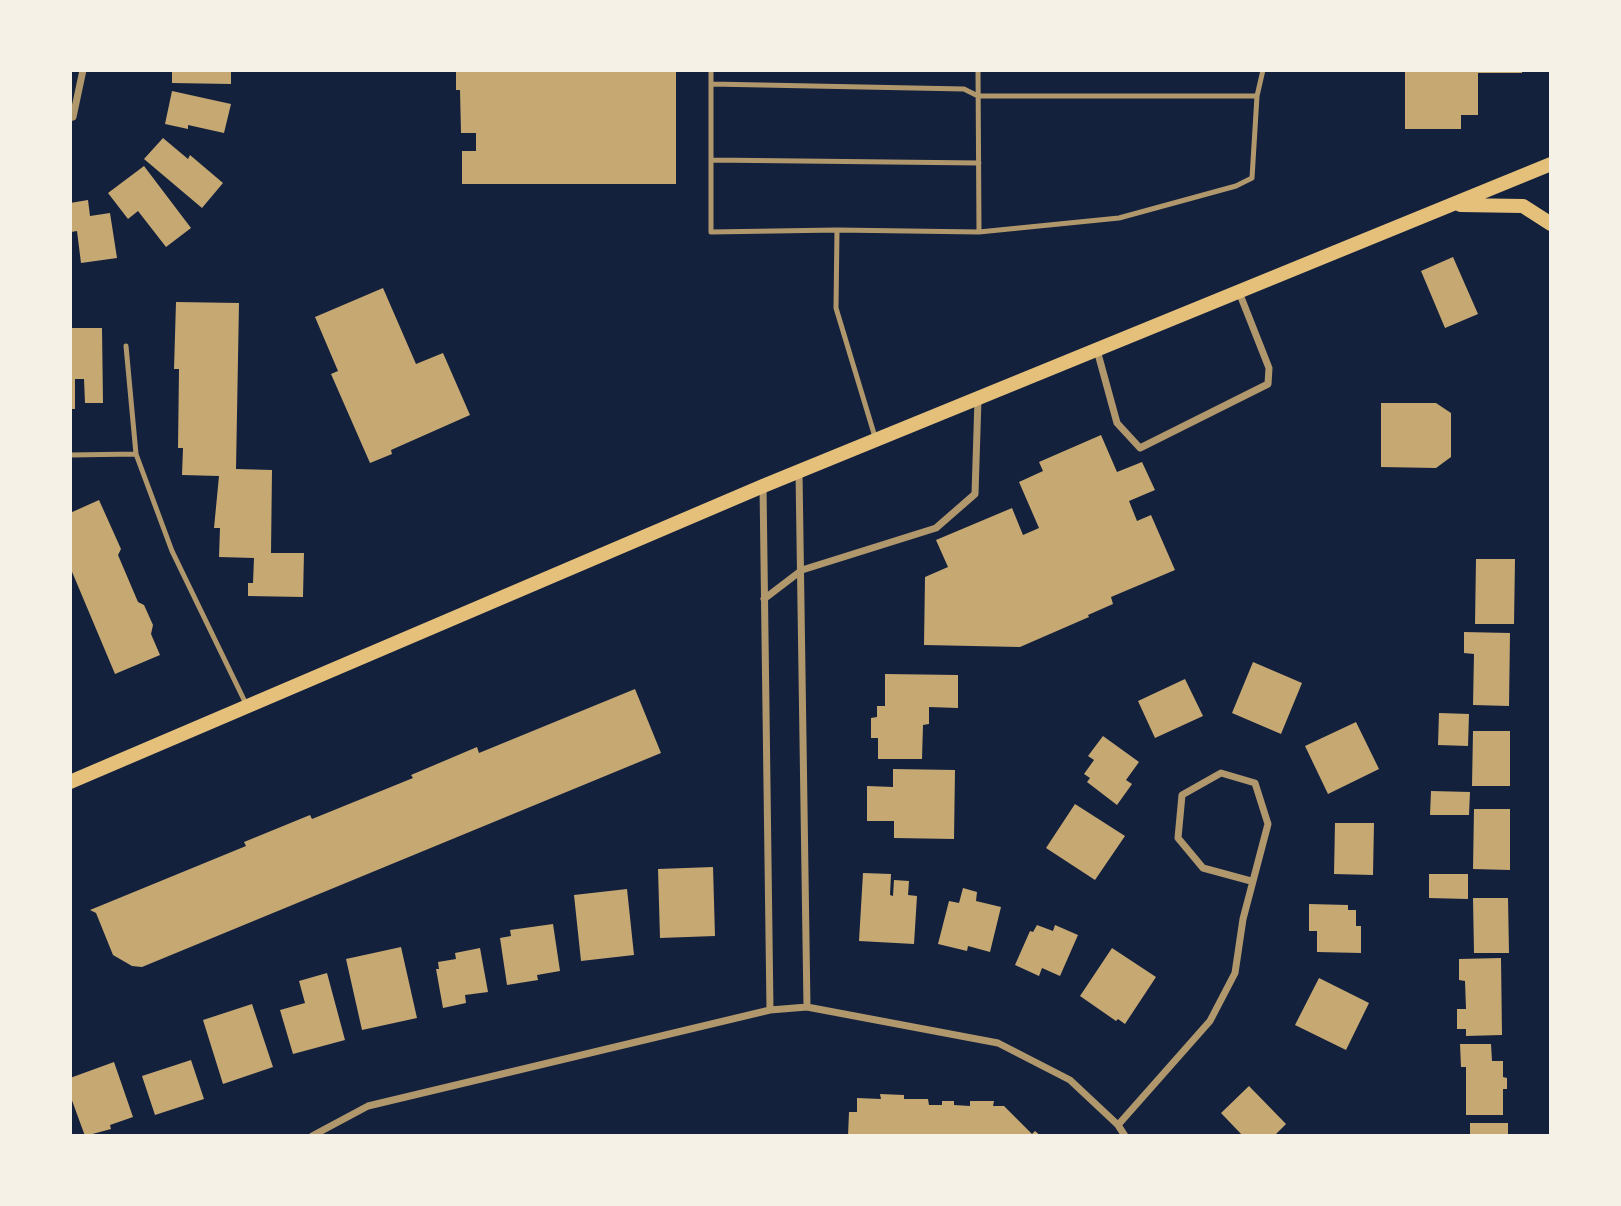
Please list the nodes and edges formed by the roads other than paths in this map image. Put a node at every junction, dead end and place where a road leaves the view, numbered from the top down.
1 (83, 70) edge
2 (712, 70) edge
3 (978, 70) edge
4 (1263, 70) edge
5 (711, 84) junction
6 (978, 96) junction
7 (1257, 96) junction
8 (70, 118) edge
9 (711, 160) junction
10 (979, 163) junction
11 (1551, 164) edge
12 (1451, 205) junction
13 (1551, 224) edge
14 (836, 230) junction
15 (979, 232) junction
16 (1239, 291) junction
17 (126, 346) dead end
18 (1097, 349) junction
19 (978, 398) junction
20 (875, 440) junction
21 (136, 454) junction
22 (70, 455) edge
23 (799, 471) junction
24 (763, 486) junction
25 (801, 572) junction
26 (764, 599) junction
27 (247, 706) junction
28 (70, 782) edge
29 (1251, 881) junction
30 (807, 1007) junction
31 (770, 1010) junction
32 (1118, 1125) junction
33 (312, 1136) edge
34 (1125, 1136) edge

1 - 8 street
2 - 5 lane
3 - 6 lane
4 - 7 lane
5 - 6 lane
5 - 9 lane
6 - 7 lane
6 - 10 lane
7 - 15 lane
9 - 10 lane
9 - 14 lane
10 - 15 lane
11 - 12 main road
12 - 13 main road
12 - 16 main road
14 - 15 lane
14 - 20 lane
16 - 18 main road
16 - 18 street
17 - 21 lane
18 - 19 main road
19 - 20 main road
19 - 25 street
20 - 23 main road
21 - 22 lane
21 - 27 lane
23 - 24 main road
23 - 25 street
24 - 26 street
24 - 27 main road
25 - 26 street
25 - 30 street
26 - 31 street
27 - 28 main road
29 - 29 street
29 - 32 street
30 - 31 street
30 - 32 street
31 - 33 street
32 - 34 street

